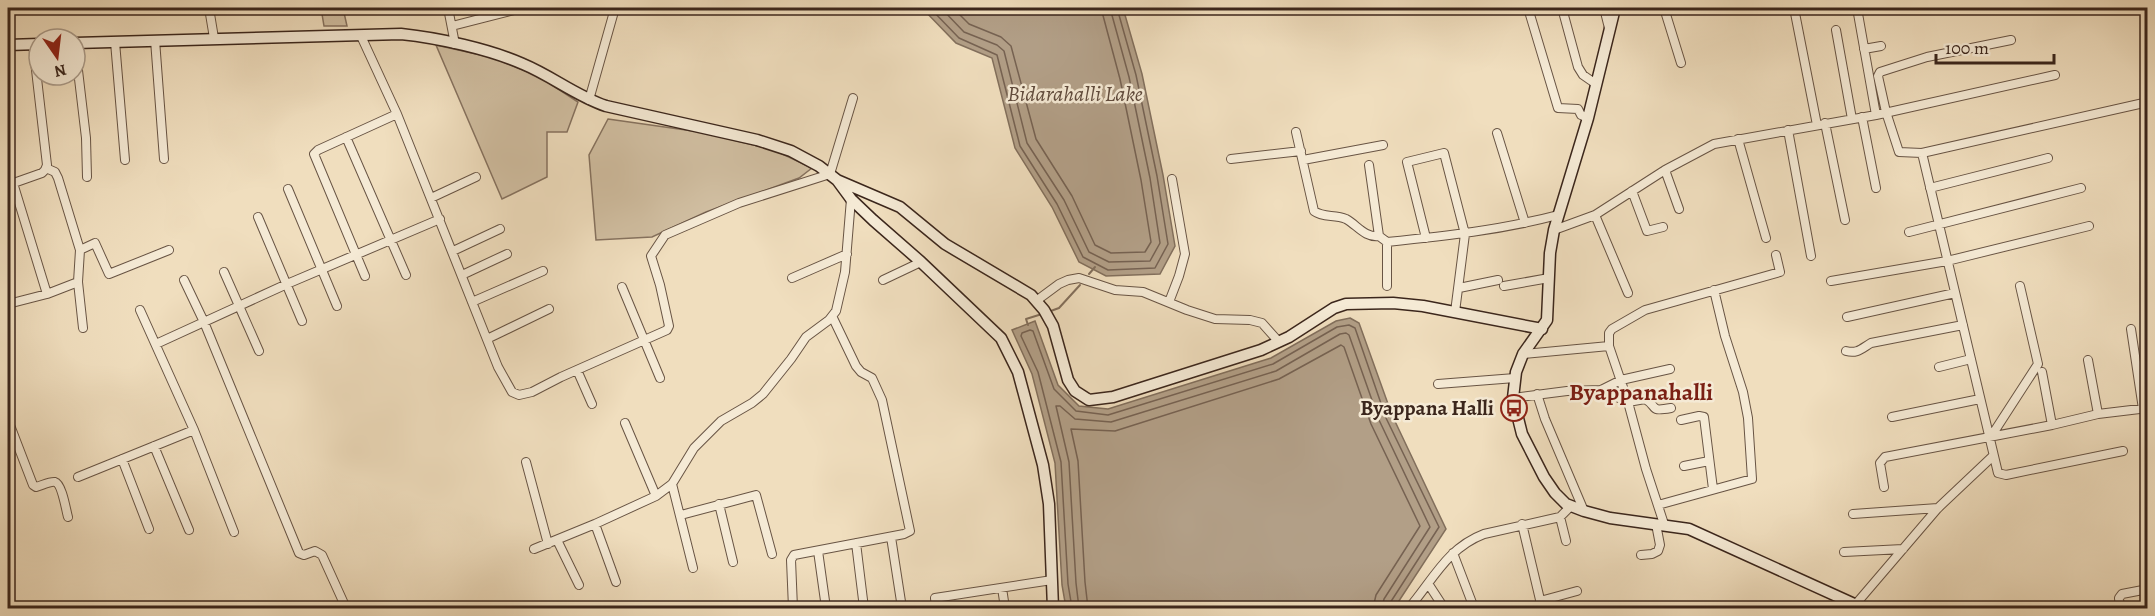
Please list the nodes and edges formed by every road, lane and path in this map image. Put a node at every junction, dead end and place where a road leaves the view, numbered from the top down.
1 (209, 8) edge
2 (448, 8) edge
3 (522, 8) edge
4 (615, 8) edge
5 (1528, 8) edge
6 (1562, 8) edge
7 (1604, 8) edge
8 (1615, 8) edge
9 (1664, 8) edge
10 (1794, 8) edge
11 (1857, 8) edge
12 (452, 26) junction
13 (1609, 28) junction
14 (1836, 30) dead end
15 (361, 36) junction
16 (214, 38) junction
17 (155, 40) junction
18 (2011, 40) dead end
19 (116, 42) junction
20 (87, 43) edge
21 (27, 44) edge
22 (455, 44) junction
23 (8, 45) edge
24 (1881, 46) dead end
25 (1864, 49) junction
26 (1681, 63) dead end
27 (2055, 75) dead end
28 (1596, 84) junction
29 (39, 87) edge
30 (80, 87) edge
31 (1876, 87) junction
32 (853, 98) dead end
33 (590, 100) junction
34 (2148, 102) edge
35 (1886, 112) junction
36 (397, 114) junction
37 (1876, 115) junction
38 (1862, 117) junction
39 (1588, 118) junction
40 (1852, 119) junction
41 (1821, 124) junction
42 (1788, 130) junction
43 (1296, 132) dead end
44 (1497, 133) dead end
45 (346, 137) junction
46 (1738, 139) junction
47 (1383, 145) dead end
48 (1922, 153) junction
49 (1302, 156) junction
50 (2048, 158) dead end
51 (164, 159) dead end
52 (1231, 159) dead end
53 (125, 160) dead end
54 (1369, 165) dead end
55 (46, 168) junction
56 (1665, 170) junction
57 (87, 177) dead end
58 (476, 177) dead end
59 (834, 177) junction
60 (1172, 179) dead end
61 (10, 184) edge
62 (1876, 188) dead end
63 (1930, 188) junction
64 (2081, 188) dead end
65 (288, 189) dead end
66 (1632, 191) junction
67 (431, 198) junction
68 (851, 199) junction
69 (1679, 209) dead end
70 (1558, 215) junction
71 (1595, 215) junction
72 (258, 217) dead end
73 (440, 219) junction
74 (1845, 220) dead end
75 (1525, 223) junction
76 (1939, 224) junction
77 (2089, 226) dead end
78 (1663, 227) dead end
79 (500, 229) dead end
80 (1554, 230) junction
81 (1909, 232) dead end
82 (1465, 234) junction
83 (1379, 236) junction
84 (1426, 238) junction
85 (1766, 238) dead end
86 (391, 241) junction
87 (1387, 242) junction
88 (80, 250) junction
89 (169, 250) dead end
90 (453, 251) junction
91 (507, 254) dead end
92 (847, 254) junction
93 (357, 255) junction
94 (1776, 255) dead end
95 (1811, 256) dead end
96 (1947, 261) junction
97 (921, 262) junction
98 (322, 269) junction
99 (543, 271) dead end
100 (224, 272) dead end
101 (406, 275) dead end
102 (462, 275) junction
103 (365, 276) dead end
104 (792, 278) dead end
105 (1549, 278) junction
106 (184, 280) dead end
107 (883, 280) dead end
108 (1831, 281) dead end
109 (78, 282) junction
110 (287, 284) junction
111 (1387, 286) dead end
112 (2020, 286) dead end
113 (622, 287) dead end
114 (1459, 288) junction
115 (1714, 290) junction
116 (1628, 292) dead end
117 (1955, 292) junction
118 (47, 294) junction
119 (1036, 301) junction
120 (472, 302) junction
121 (1169, 302) junction
122 (8, 304) edge
123 (239, 306) junction
124 (337, 306) dead end
125 (549, 309) dead end
126 (140, 310) dead end
127 (1455, 312) junction
128 (832, 316) junction
129 (1847, 317) dead end
130 (302, 321) dead end
131 (204, 322) junction
132 (1963, 325) junction
133 (83, 328) dead end
134 (1542, 329) junction
135 (2131, 329) dead end
136 (487, 339) junction
137 (645, 341) junction
138 (1279, 342) junction
139 (156, 344) junction
140 (1609, 346) junction
141 (259, 351) dead end
142 (1846, 351) dead end
143 (1523, 354) junction
144 (1971, 359) junction
145 (2088, 360) dead end
146 (1939, 367) dead end
147 (1670, 369) dead end
148 (577, 370) junction
149 (2042, 372) dead end
150 (660, 378) dead end
151 (1515, 378) junction
152 (1621, 380) junction
153 (1438, 384) dead end
154 (1601, 390) junction
155 (1538, 394) junction
156 (1513, 398) junction
157 (1980, 399) junction
158 (1628, 402) junction
159 (592, 404) dead end
160 (1671, 408) dead end
161 (2145, 408) edge
162 (2098, 414) junction
163 (1892, 417) dead end
164 (8, 420) edge
165 (1681, 420) dead end
166 (625, 423) dead end
167 (2052, 425) junction
168 (194, 430) junction
169 (1990, 436) junction
170 (154, 446) junction
171 (2123, 451) dead end
172 (1993, 456) junction
173 (122, 459) junction
174 (1709, 461) junction
175 (526, 462) dead end
176 (1684, 466) dead end
177 (78, 477) dead end
178 (672, 484) junction
179 (1884, 487) dead end
180 (1713, 489) junction
181 (656, 496) junction
182 (719, 504) junction
183 (1658, 505) junction
184 (1571, 506) junction
185 (1938, 508) junction
186 (1584, 511) junction
187 (1853, 514) dead end
188 (681, 515) junction
189 (1560, 517) junction
190 (68, 518) dead end
191 (595, 524) junction
192 (1522, 524) junction
193 (1660, 524) junction
194 (149, 529) dead end
195 (189, 530) dead end
196 (234, 532) dead end
197 (891, 537) junction
198 (557, 540) junction
199 (1566, 541) dead end
200 (856, 543) junction
201 (548, 544) junction
202 (534, 549) dead end
203 (1903, 549) junction
204 (818, 551) junction
205 (1844, 552) dead end
206 (1453, 553) junction
207 (772, 554) dead end
208 (1641, 555) dead end
209 (733, 562) dead end
210 (693, 568) dead end
211 (1052, 580) junction
212 (616, 582) dead end
213 (579, 585) dead end
214 (1429, 585) junction
215 (1002, 588) junction
216 (2148, 589) edge
217 (1576, 591) dead end
218 (1541, 605) edge
219 (1859, 607) edge
220 (346, 609) edge
221 (794, 609) edge
222 (826, 609) edge
223 (864, 609) edge
224 (902, 609) edge
225 (936, 609) edge
226 (1005, 609) edge
227 (1053, 609) edge
228 (1409, 609) edge
229 (1444, 609) edge
230 (1474, 609) edge
231 (2120, 609) edge

1 - 16 street
2 - 12 street
3 - 12 street
4 - 33 street
5 - 39 street
6 - 28 street
7 - 13 street
8 - 13 street
9 - 26 street
10 - 41 street
11 - 25 street
12 - 22 street
13 - 28 street
14 - 40 street
15 - 16 street
15 - 22 street
15 - 36 street
16 - 17 street
17 - 19 street
17 - 51 street
18 - 31 street
19 - 20 street
19 - 53 street
21 - 23 street
22 - 33 street
24 - 25 street
25 - 31 street
27 - 35 street
28 - 39 street
29 - 55 street
30 - 57 street
31 - 35 street
31 - 37 street
32 - 59 street
33 - 59 street
34 - 48 street
35 - 37 street
35 - 48 street
36 - 45 street
36 - 67 street
37 - 38 street
38 - 40 street
38 - 62 street
39 - 70 street
40 - 41 street
41 - 42 street
41 - 74 street
42 - 46 street
42 - 95 street
43 - 49 street
44 - 75 street
45 - 86 street
45 - 93 street
46 - 56 street
46 - 85 street
47 - 49 street
48 - 63 street
49 - 52 street
49 - 83 street
50 - 63 street
54 - 83 street
55 - 61 street
55 - 88 street
56 - 66 street
56 - 69 street
58 - 67 street
59 - 68 street
59 - 119 street
59 - 137 street
60 - 121 street
61 - 118 street
63 - 76 street
64 - 76 street
65 - 98 street
66 - 71 street
66 - 78 street
67 - 73 street
68 - 92 street
68 - 97 street
70 - 75 street
70 - 80 street
71 - 80 street
71 - 116 street
72 - 110 street
73 - 86 street
73 - 90 street
75 - 82 street
76 - 81 street
76 - 96 street
77 - 96 street
79 - 90 street
80 - 105 street
82 - 84 street
82 - 84 street
82 - 114 street
83 - 87 street
84 - 87 street
86 - 93 street
86 - 101 street
87 - 111 street
88 - 89 street
88 - 109 street
90 - 102 street
91 - 102 street
92 - 104 street
92 - 128 street
93 - 98 street
93 - 103 street
94 - 115 street
96 - 108 street
96 - 117 street
97 - 107 street
97 - 211 street
98 - 110 street
98 - 124 street
99 - 120 street
100 - 123 street
102 - 120 street
105 - 114 street
105 - 134 street
106 - 131 street
109 - 118 street
109 - 133 street
110 - 123 street
110 - 130 street
112 - 169 street
113 - 137 street
114 - 127 street
115 - 140 street
115 - 180 street
117 - 129 street
117 - 132 street
118 - 122 street
119 - 121 street
119 - 138 street
120 - 136 street
121 - 138 street
123 - 131 street
123 - 141 street
125 - 136 street
126 - 139 street
127 - 134 street
127 - 138 street
128 - 178 street
128 - 197 street
131 - 139 street
131 - 220 street
132 - 142 street
132 - 144 street
134 - 143 street
135 - 161 street
136 - 148 street
137 - 148 street
137 - 150 street
139 - 168 street
140 - 143 street
140 - 152 street
143 - 151 street
144 - 146 street
144 - 157 street
145 - 162 street
147 - 152 street
148 - 159 street
149 - 167 street
151 - 153 street
151 - 156 street
152 - 154 street
152 - 158 street
154 - 155 street
154 - 158 street
155 - 156 street
155 - 186 street
156 - 184 street
157 - 163 street
157 - 169 street
158 - 160 street
158 - 183 street
161 - 162 street
162 - 167 street
164 - 190 street
165 - 174 street
166 - 181 street
167 - 169 street
168 - 170 street
168 - 196 street
169 - 172 street
169 - 179 street
170 - 173 street
170 - 195 street
171 - 172 street
172 - 185 street
173 - 177 street
173 - 194 street
174 - 176 street
174 - 180 street
175 - 201 street
178 - 181 street
178 - 188 street
180 - 183 street
181 - 191 street
182 - 188 street
182 - 207 street
182 - 209 street
183 - 193 street
184 - 186 street
184 - 189 street
185 - 187 street
185 - 203 street
186 - 193 street
188 - 210 street
189 - 192 street
189 - 199 street
191 - 198 street
191 - 212 street
192 - 206 street
192 - 218 street
193 - 208 street
193 - 219 street
197 - 200 street
197 - 224 street
198 - 201 street
198 - 213 street
200 - 204 street
200 - 223 street
201 - 202 street
203 - 205 street
203 - 219 street
204 - 221 street
204 - 222 street
206 - 214 street
206 - 230 street
211 - 215 street
211 - 227 street
214 - 228 street
214 - 229 street
215 - 225 street
215 - 226 street
216 - 231 street
217 - 218 street

